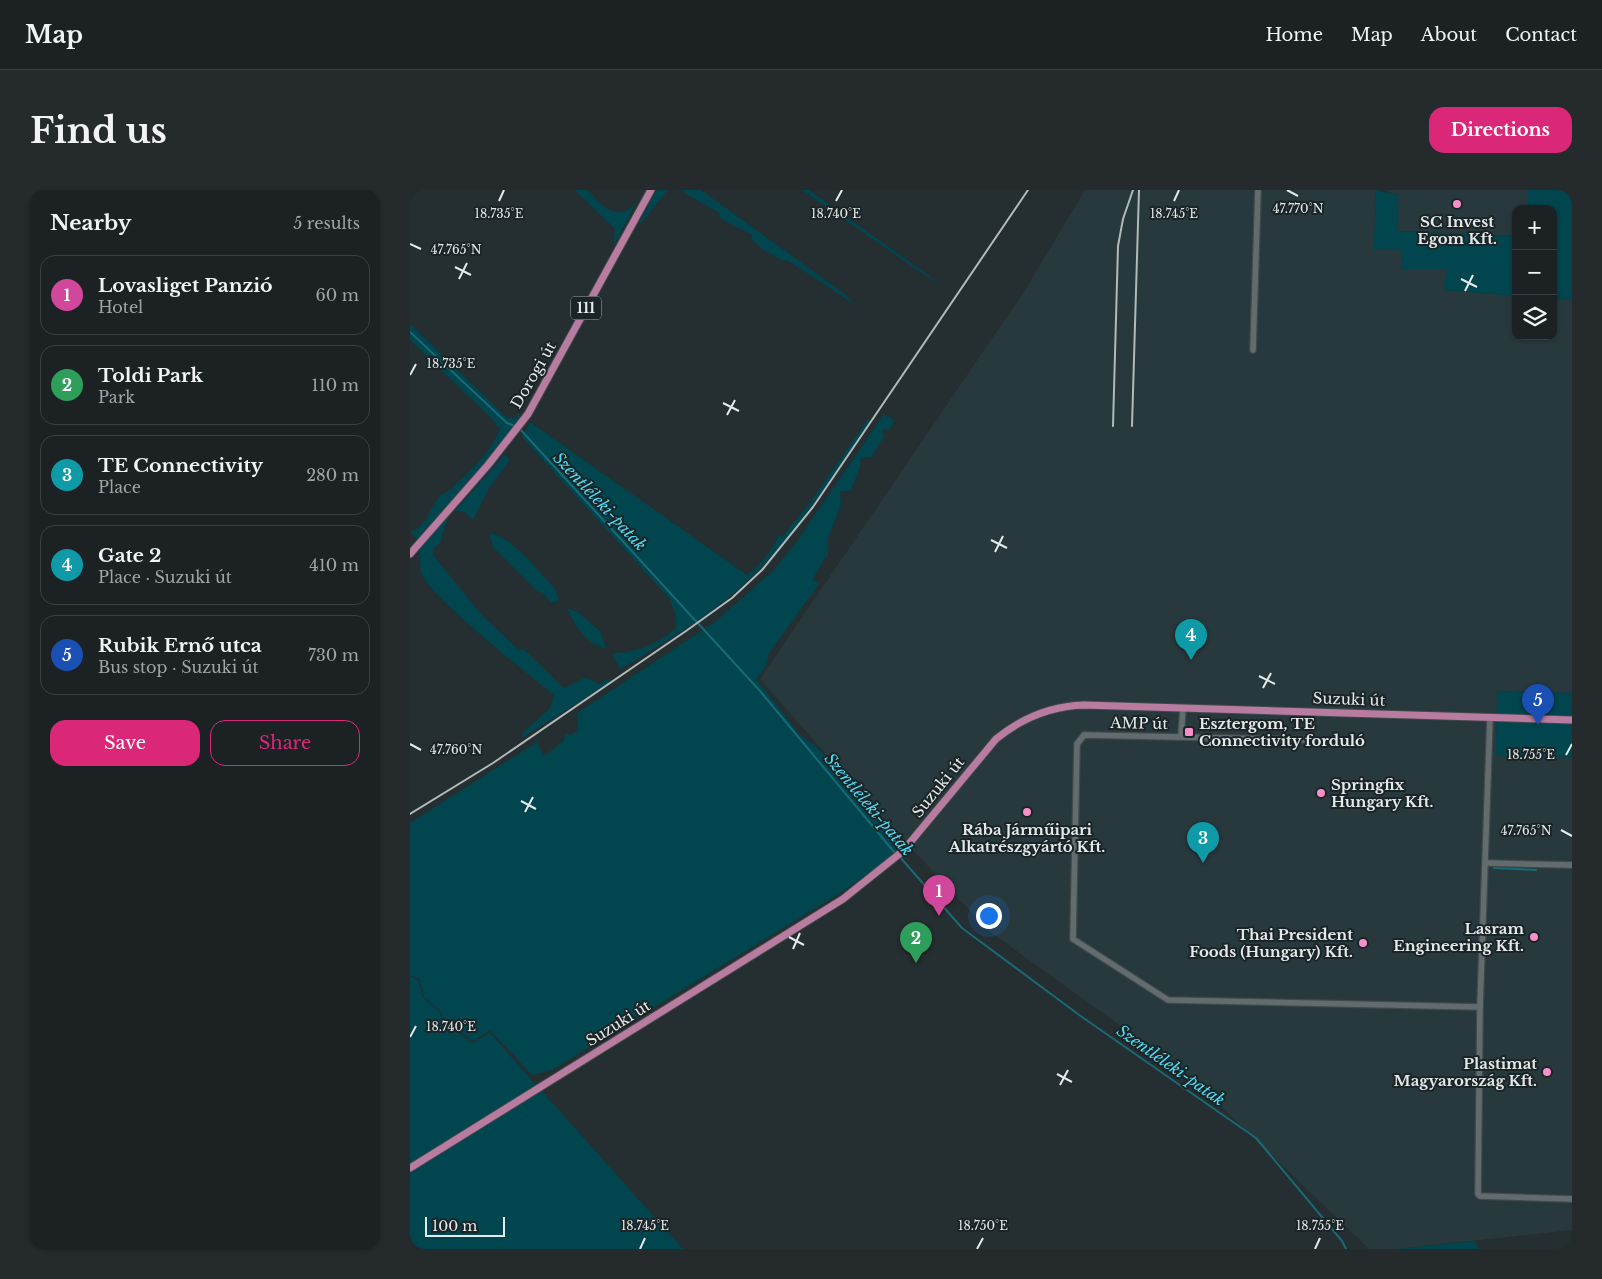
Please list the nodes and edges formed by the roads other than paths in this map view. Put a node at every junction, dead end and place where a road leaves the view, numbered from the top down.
1 (651, 190) edge
2 (1258, 190) edge
3 (1253, 350) dead end
4 (410, 554) edge
5 (1183, 708) junction
6 (1490, 718) junction
7 (1572, 720) edge
8 (1181, 736) junction
9 (1315, 740) dead end
10 (1486, 863) junction
11 (1572, 865) edge
12 (1480, 1007) junction
13 (410, 1168) edge
14 (1572, 1199) edge

1 - 4 main road, Dorogi út / 111
2 - 3 street
5 - 6 main road, Suzuki út
5 - 8 street
5 - 13 main road, Suzuki út
6 - 7 main road, Suzuki út
6 - 10 street
8 - 9 street, AMP út
8 - 12 street, AMP út
10 - 11 street
10 - 12 street
12 - 14 street

